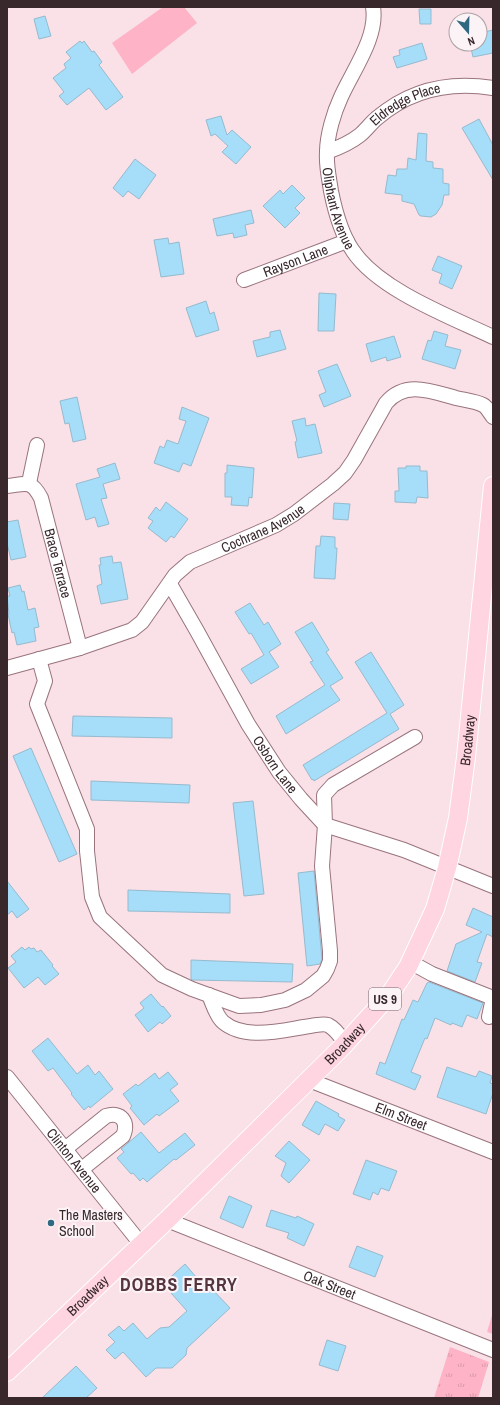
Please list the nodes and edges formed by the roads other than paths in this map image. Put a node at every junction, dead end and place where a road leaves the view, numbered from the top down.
1 (373, 7) edge
2 (493, 88) edge
3 (327, 152) junction
4 (347, 241) junction
5 (244, 280) dead end
6 (493, 337) edge
7 (493, 417) edge
8 (37, 445) dead end
9 (29, 484) junction
10 (7, 486) edge
11 (493, 486) edge
12 (170, 584) junction
13 (80, 648) junction
14 (39, 659) junction
15 (7, 668) edge
16 (415, 738) dead end
17 (325, 825) junction
18 (447, 868) junction
19 (493, 886) edge
20 (410, 962) junction
21 (209, 995) junction
22 (489, 1017) dead end
23 (346, 1043) junction
24 (7, 1077) edge
25 (309, 1080) junction
26 (65, 1149) junction
27 (493, 1152) edge
28 (82, 1169) junction
29 (166, 1220) junction
30 (141, 1244) junction
31 (493, 1350) edge
32 (7, 1372) edge

1 - 3 street, Oliphant Avenue
2 - 3 street, Eldredge Place
3 - 4 street, Oliphant Avenue
4 - 5 street, Rayson Lane
4 - 6 street, Oliphant Avenue
7 - 12 street, Cochrane Avenue
8 - 9 street
9 - 10 street
9 - 13 street, Brace Terrace
11 - 18 main road, Broadway / US 9
12 - 13 street, Cochrane Avenue
12 - 17 street, Osborn Lane
13 - 14 street, Cochrane Avenue
14 - 15 street, Cochrane Avenue
14 - 21 street
16 - 17 street
17 - 18 street, Osborn Lane
17 - 21 street
18 - 19 street, Osborn Lane
18 - 20 main road, Broadway / US 9
20 - 22 street
20 - 23 main road, Broadway / US 9
21 - 23 street
23 - 25 main road, Broadway / US 9
24 - 26 street, Clinton Avenue
25 - 27 street, Elm Street
25 - 29 main road, Broadway / US 9
26 - 28 street, Clinton Avenue
26 - 28 street
28 - 30 street, Clinton Avenue
29 - 30 main road, Broadway / US 9
29 - 31 street, Oak Street
30 - 32 main road, Broadway / US 9

